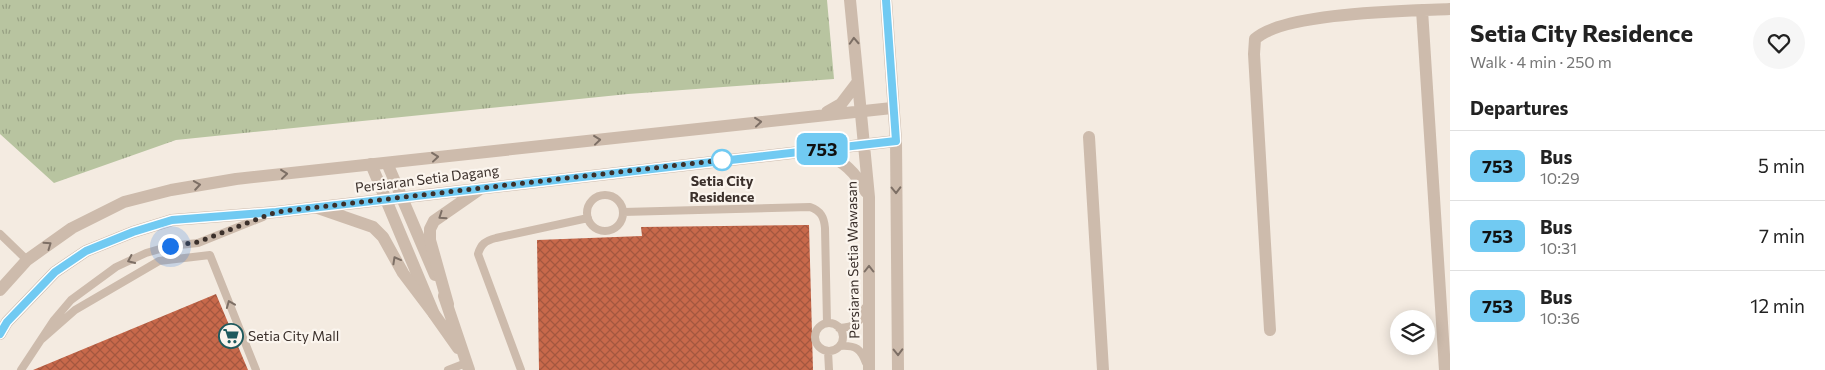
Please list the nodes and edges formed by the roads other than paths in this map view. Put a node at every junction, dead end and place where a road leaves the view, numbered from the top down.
1 (850, 0) edge
2 (886, 0) edge
3 (1450, 9) edge
4 (1422, 10) junction
5 (857, 83) junction
6 (892, 108) junction
7 (860, 111) junction
8 (821, 115) junction
9 (1089, 137) dead end
10 (896, 141) junction
11 (864, 144) junction
12 (820, 149) junction
13 (387, 162) junction
14 (371, 164) junction
15 (482, 188) junction
16 (402, 197) junction
17 (869, 197) junction
18 (386, 198) junction
19 (315, 207) junction
20 (276, 212) junction
21 (623, 212) junction
22 (588, 218) junction
23 (0, 234) edge
24 (27, 260) junction
25 (0, 290) edge
26 (868, 297) junction
27 (448, 304) junction
28 (434, 314) junction
29 (827, 323) junction
30 (839, 328) junction
31 (1270, 330) dead end
32 (0, 334) edge
33 (42, 339) junction
34 (840, 346) junction
35 (828, 352) junction
36 (467, 365) edge
37 (255, 368) edge
38 (22, 370) edge
39 (448, 370) edge
40 (521, 370) edge
41 (829, 370) edge
42 (869, 370) edge
43 (898, 370) edge
44 (1103, 370) edge
45 (1445, 370) edge

5 -> 1 street, Persiaran Setia Wawasan
2 - 6 street
3 - 4 street
4 - 31 street
4 - 45 street
5 - 7 street, Persiaran Setia Wawasan
5 - 8 street
6 - 7 street, Persiaran Setia Dagang
6 - 10 street
7 - 8 street, Persiaran Setia Dagang
7 - 11 street, Persiaran Setia Wawasan
13 -> 8 street, Persiaran Setia Dagang
9 - 44 street
10 - 11 street, Persiaran Setia Dagang
10 -> 43 street
11 - 12 street, Persiaran Setia Dagang
11 - 17 street, Persiaran Setia Wawasan
12 - 15 street, Persiaran Setia Dagang
12 - 17 street
13 - 14 street, Persiaran Setia Dagang
13 - 16 street
14 - 18 street
24 -> 14 street, Persiaran Setia Dagang
15 - 16 street, Persiaran Setia Dagang
15 -> 27 street
16 - 18 street, Persiaran Setia Dagang
16 - 27 street
26 -> 17 street, Persiaran Setia Wawasan
18 - 19 street, Persiaran Setia Dagang
18 - 28 street
19 - 20 street, Persiaran Setia Dagang
28 -> 19 street
20 - 32 street, Persiaran Setia Dagang
20 -> 33 lane
21 - 22 lane
21 - 22 lane
21 - 29 lane
22 - 40 lane
23 - 24 lane
24 - 25 street, Persiaran Setia Dagang
26 - 30 lane
26 - 42 street, Persiaran Setia Wawasan
27 - 36 street
28 - 36 street
29 - 30 lane
29 - 35 lane
30 - 34 lane
37 -> 33 lane
33 - 38 lane
34 - 35 lane
34 - 42 lane
35 - 41 lane
36 - 39 lane

